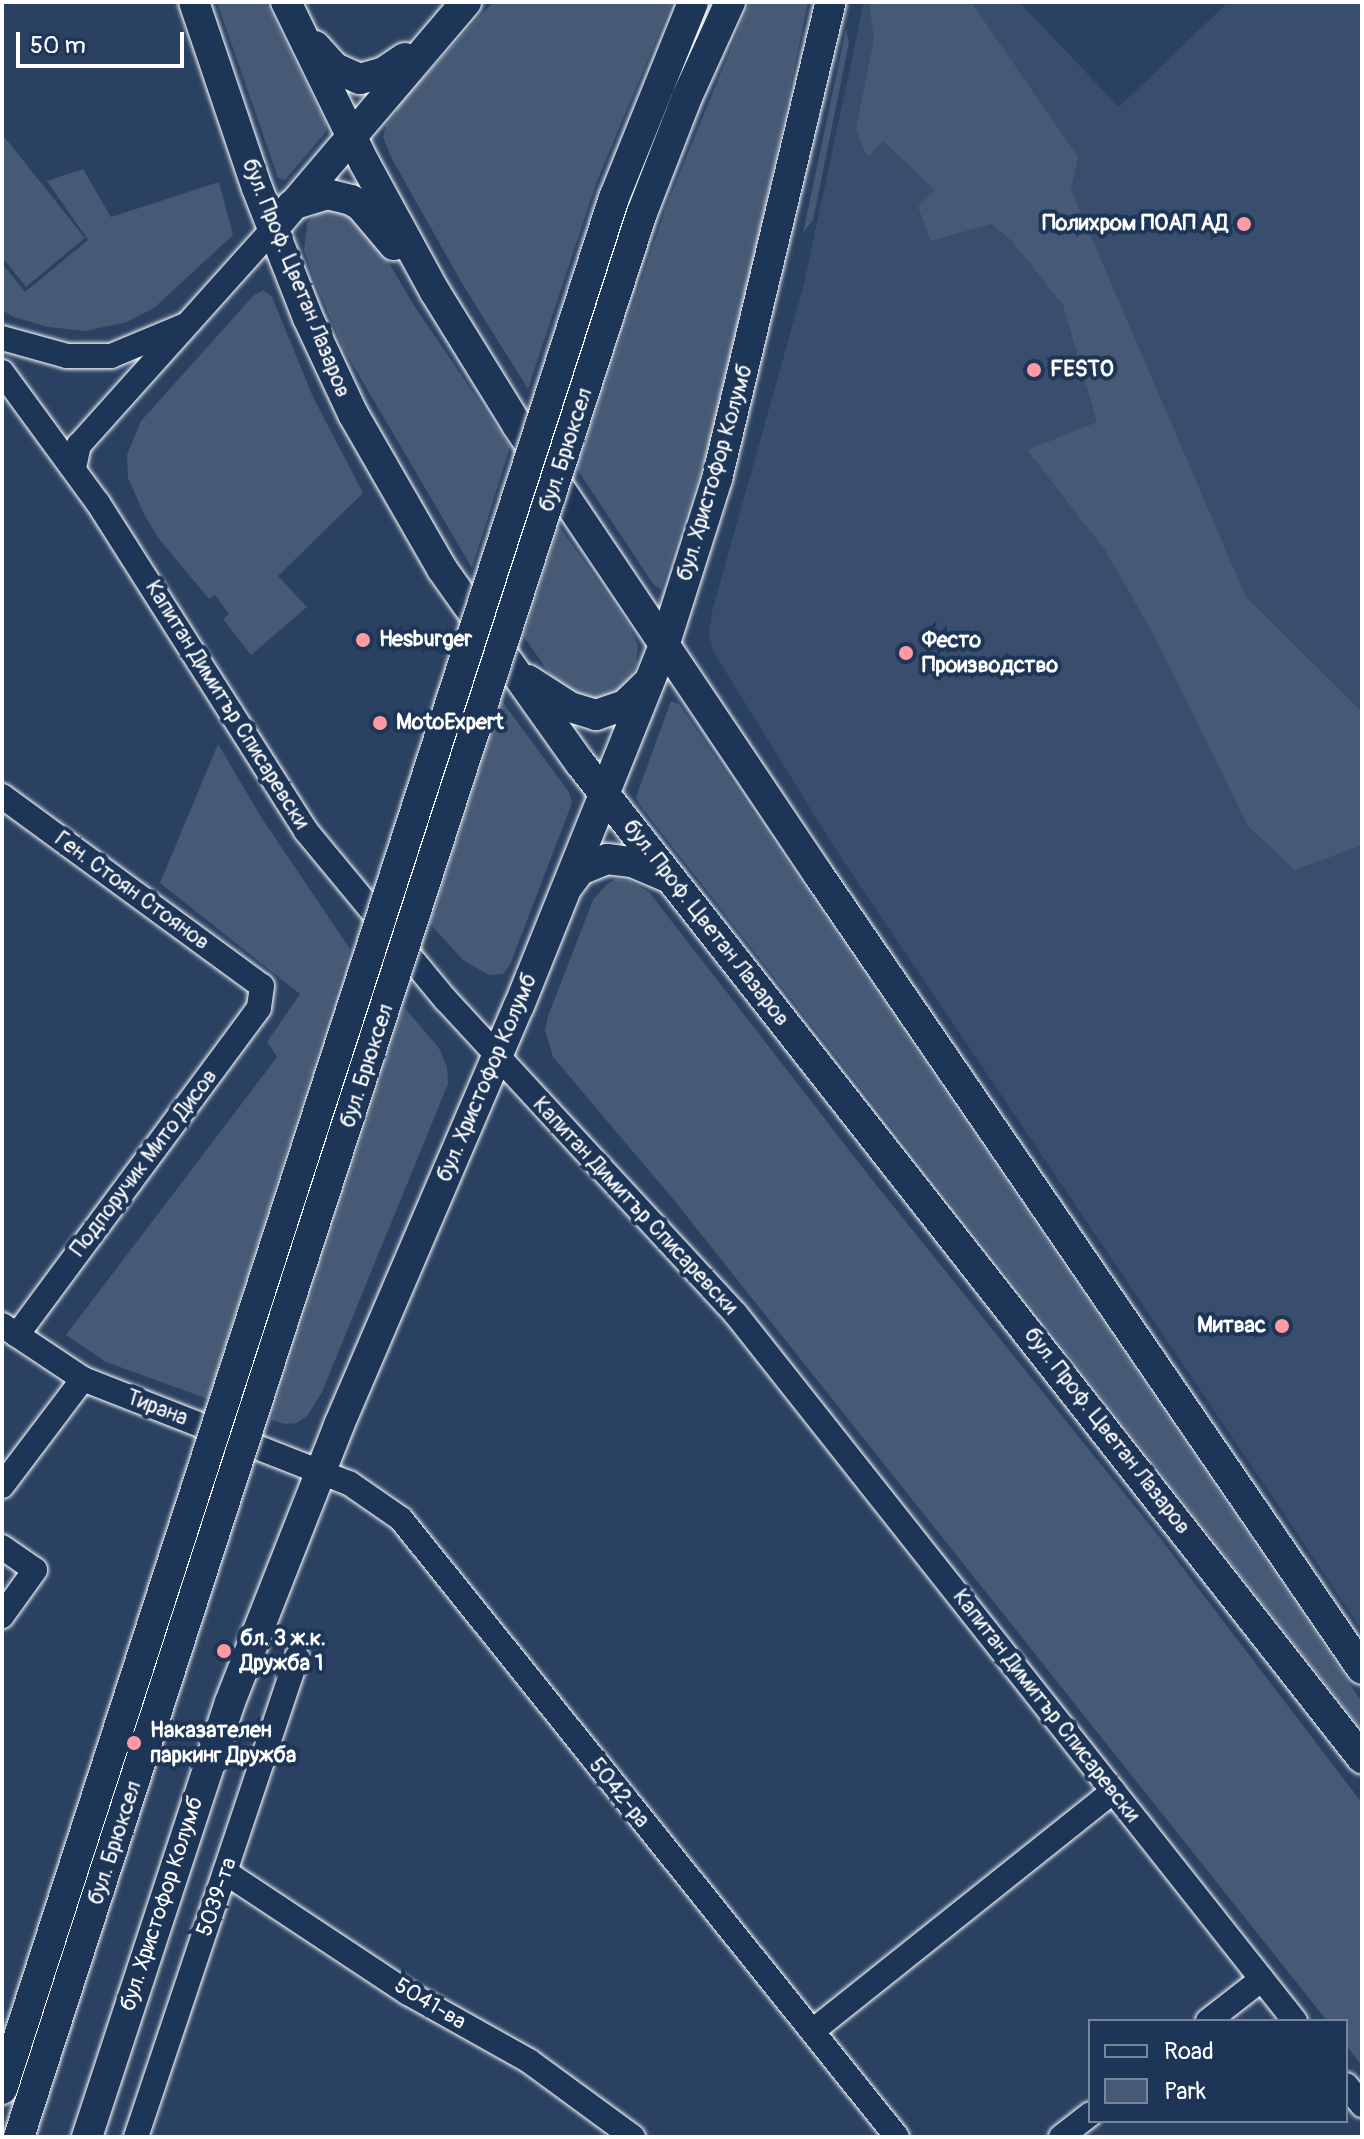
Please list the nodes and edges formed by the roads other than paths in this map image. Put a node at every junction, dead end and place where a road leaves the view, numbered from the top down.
1 (194, 2) edge
2 (466, 2) edge
3 (693, 2) edge
4 (730, 2) edge
5 (831, 2) edge
6 (291, 13) edge
7 (435, 36) junction
8 (350, 136) junction
9 (292, 205) junction
10 (273, 229) junction
11 (435, 292) junction
12 (188, 323) junction
13 (2, 338) edge
14 (2, 372) edge
15 (74, 468) junction
16 (665, 643) junction
17 (513, 670) junction
18 (651, 680) junction
19 (605, 795) junction
20 (2, 796) edge
21 (668, 877) junction
22 (568, 886) junction
23 (262, 986) joint
24 (497, 1057) junction
25 (9, 1330) edge
26 (83, 1379) junction
27 (322, 1472) junction
28 (2, 1486) edge
29 (2, 1547) edge
30 (2, 1616) edge
31 (297, 1657) dead end
32 (1362, 1669) edge
33 (1362, 1758) edge
34 (1113, 1791) junction
35 (225, 1872) junction
36 (1262, 1979) junction
37 (1211, 2019) edge
38 (1293, 2019) edge
39 (814, 2030) junction
40 (1348, 2088) edge
41 (2, 2089) edge
42 (1362, 2105) edge
43 (1088, 2116) edge
44 (19, 2137) edge
45 (87, 2137) edge
46 (136, 2137) edge
47 (633, 2137) edge
48 (897, 2137) edge
49 (1061, 2137) edge

1 - 10 main road, бул. Проф. Цветан Лазаров
2 - 7 main road
3 - 41 main road, бул. Брюксел, bridge
4 - 44 main road, бул. Брюксел, bridge
5 - 16 main road, бул. Христофор Колумб
6 - 7 main road
6 - 8 main road
7 - 8 main road
8 - 9 main road
8 - 11 main road
9 - 10 main road
9 - 11 main road
10 - 12 street
10 - 17 main road, бул. Проф. Цветан Лазаров
11 - 16 main road
12 - 13 street
12 - 15 street
14 - 15 street, Капитан Димитър Списаревски
15 - 24 street, Капитан Димитър Списаревски
16 - 18 main road, бул. Христофор Колумб
16 - 32 main road
17 - 18 main road
17 - 19 main road, бул. Проф. Цветан Лазаров
18 - 19 main road, бул. Христофор Колумб
19 - 21 main road, бул. Проф. Цветан Лазаров
19 - 22 main road, бул. Христофор Колумб
20 - 23 street, Ген. Стоян Стоянов
21 - 22 main road
21 - 33 main road, бул. Проф. Цветан Лазаров
22 - 24 main road, бул. Христофор Колумб
23 - 25 street, Подпоручик Мито Дисов
24 - 27 main road, бул. Христофор Колумб
24 - 34 street, Капитан Димитър Списаревски
25 - 26 street, Тирана
26 - 27 street, Тирана
26 - 28 street
27 - 39 street, 5042-ра
27 - 45 main road, бул. Христофор Колумб
29 - 30 street
31 - 35 street, 5039-та
34 - 36 street, Капитан Димитър Списаревски
34 - 39 street
35 - 46 street, 5039-та
35 - 47 street, 5041-ва
36 - 37 street
36 - 38 street, Капитан Димитър Списаревски
39 - 48 street, 5042-ра
40 - 42 street
43 - 49 street

